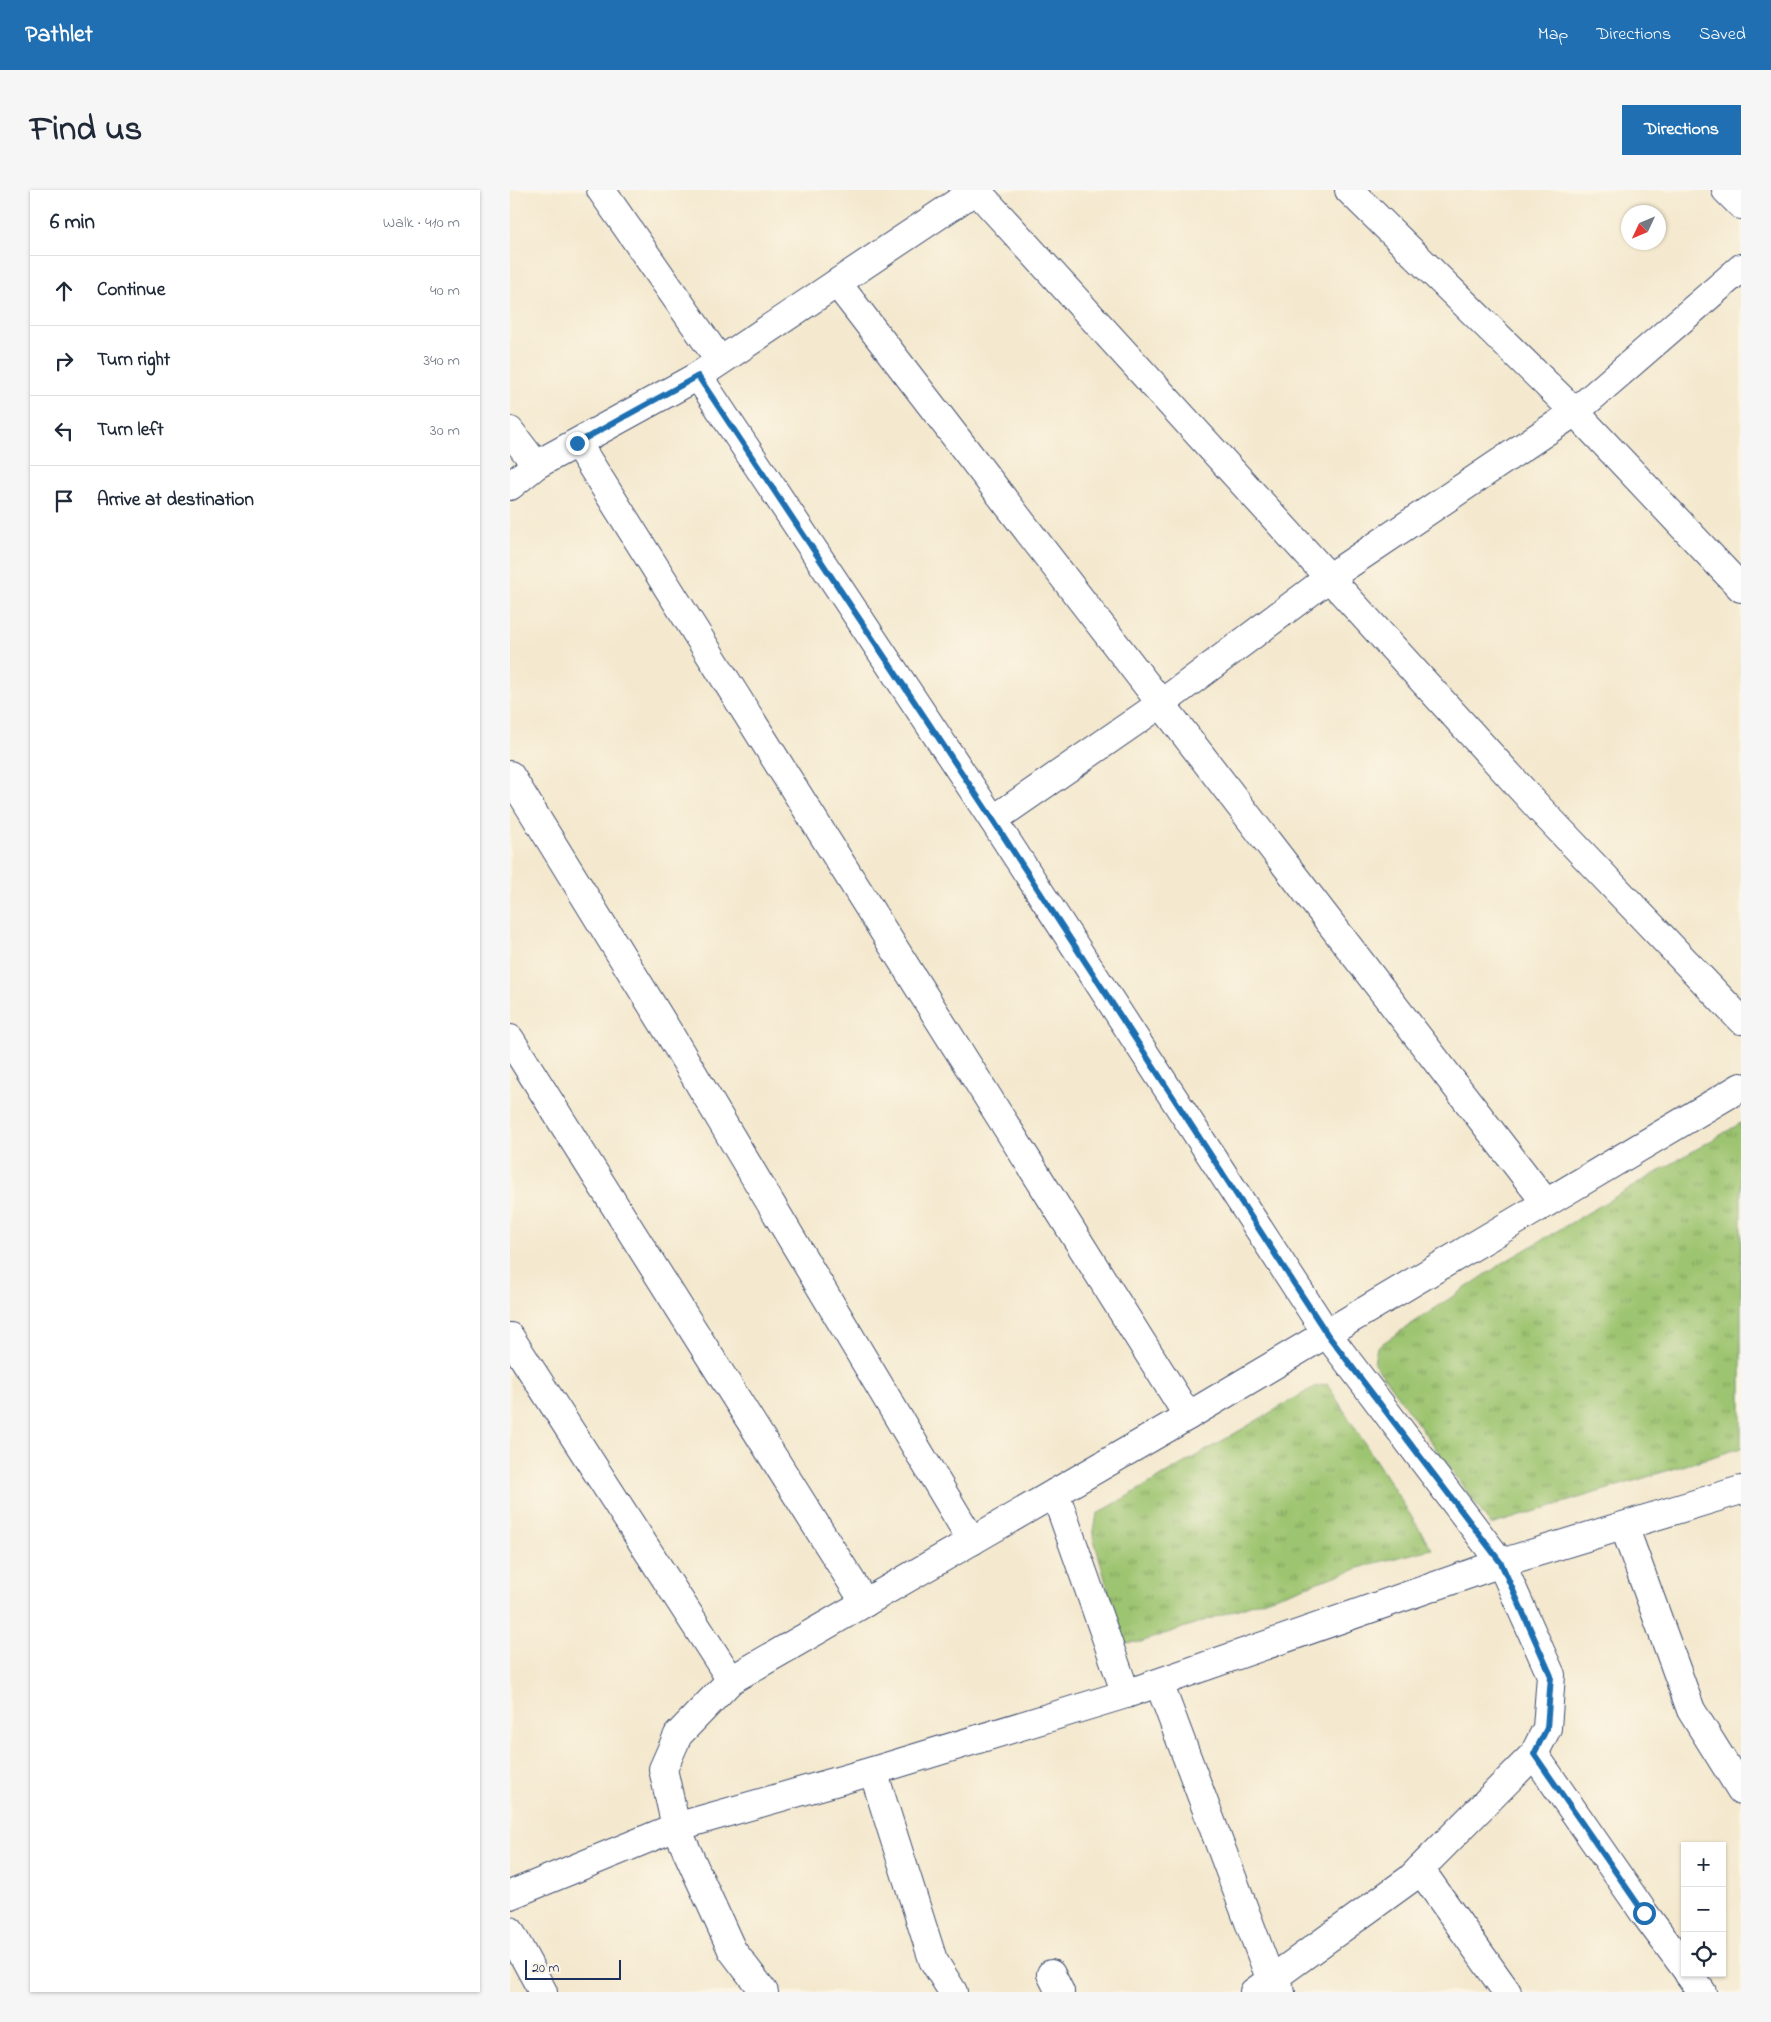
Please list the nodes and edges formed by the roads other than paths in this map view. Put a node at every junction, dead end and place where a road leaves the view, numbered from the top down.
1 (601, 190) edge
2 (976, 190) edge
3 (1349, 190) edge
4 (1726, 190) edge
5 (1741, 204) edge
6 (1741, 268) edge
7 (837, 283) junction
8 (720, 361) junction
9 (698, 376) junction
10 (1575, 412) junction
11 (510, 431) edge
12 (577, 443) junction
13 (536, 465) junction
14 (510, 486) edge
15 (1330, 577) junction
16 (1741, 588) edge
17 (1162, 703) junction
18 (510, 775) edge
19 (993, 820) junction
20 (1741, 1020) edge
21 (510, 1039) edge
22 (1741, 1087) edge
23 (1546, 1203) junction
24 (1327, 1334) junction
25 (510, 1337) edge
26 (1188, 1416) junction
27 (1741, 1490) edge
28 (1055, 1493) junction
29 (1624, 1526) junction
30 (972, 1541) junction
31 (1501, 1563) junction
32 (865, 1603) junction
33 (730, 1680) junction
34 (1159, 1684) junction
35 (1126, 1694) junction
36 (1534, 1754) junction
37 (873, 1771) junction
38 (1741, 1790) edge
39 (676, 1827) junction
40 (1420, 1869) junction
41 (510, 1895) edge
42 (510, 1931) edge
43 (1681, 1963) edge
44 (1691, 1977) edge
45 (1268, 1987) edge
46 (543, 1992) edge
47 (764, 1992) edge
48 (953, 1992) edge
49 (1508, 1992) edge
50 (1702, 1992) edge

1 - 8 street
2 - 7 street
2 - 15 street
3 - 10 street
4 - 5 street
6 - 10 street
7 - 8 street
7 - 17 street
8 - 9 street
9 - 12 street
9 - 19 street
10 - 15 street
10 - 16 street
11 - 13 street
12 - 13 street
12 - 26 street
13 - 14 street
15 - 17 street
15 - 20 street
17 - 19 street
17 - 23 street
18 - 30 street
19 - 24 street
21 - 32 street
22 - 23 street
23 - 24 street
24 - 26 street
24 - 31 street
25 - 33 street
26 - 28 street
27 - 29 street
28 - 30 street
28 - 35 street
29 - 31 street
29 - 38 street
30 - 32 street
31 - 34 street
31 - 36 street
32 - 33 street
33 - 39 street
34 - 35 street
34 - 45 street
35 - 37 street
36 - 40 street
36 - 43 street
37 - 39 street
37 - 48 street
39 - 41 street
39 - 47 street
40 - 45 street
40 - 49 street
42 - 46 street
44 - 50 street

